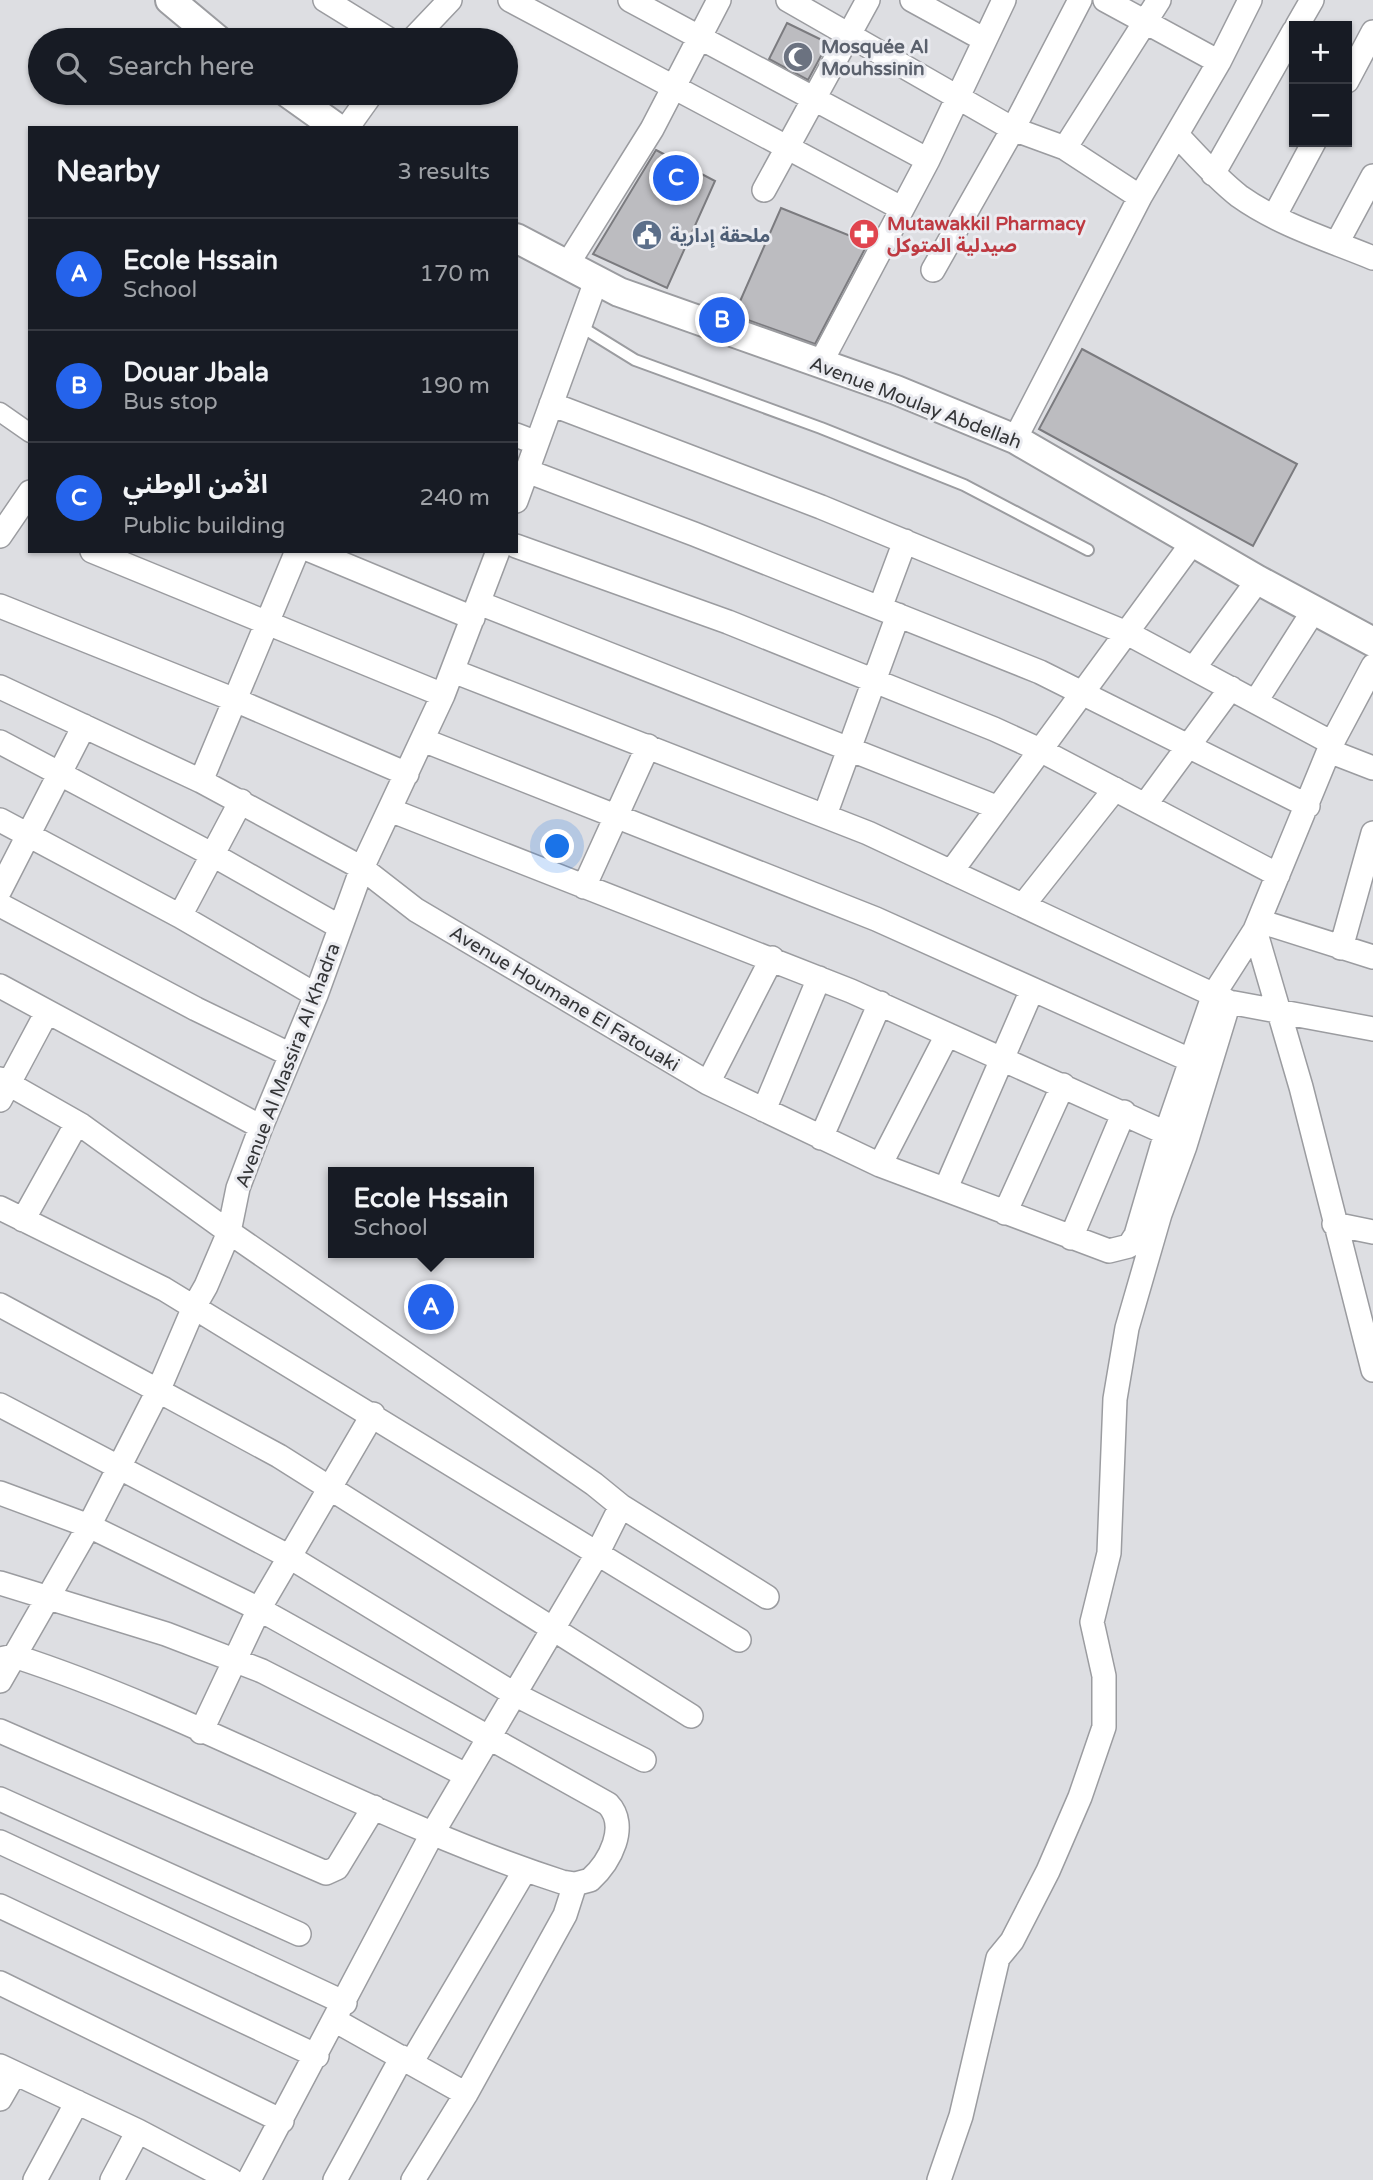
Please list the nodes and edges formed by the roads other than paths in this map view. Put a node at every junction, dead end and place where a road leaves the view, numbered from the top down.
1 (326, 0) edge
2 (450, 0) edge
3 (510, 0) edge
4 (631, 0) edge
5 (719, 0) edge
6 (788, 0) edge
7 (868, 0) edge
8 (912, 0) edge
9 (1004, 0) edge
10 (1080, 0) edge
11 (1105, 0) edge
12 (1159, 0) edge
13 (1251, 0) edge
14 (1312, 0) edge
15 (172, 1) edge
16 (1300, 21) edge
17 (1148, 22) junction
18 (204, 28) edge
19 (371, 28) edge
20 (423, 28) edge
21 (1373, 32) edge
22 (849, 35) junction
23 (700, 37) junction
24 (985, 40) junction
25 (1289, 40) edge
26 (1219, 62) junction
27 (1352, 72) edge
28 (674, 87) junction
29 (958, 97) junction
30 (815, 99) junction
31 (305, 105) edge
32 (363, 105) edge
33 (334, 126) edge
34 (348, 126) edge
35 (1013, 129) junction
36 (1177, 135) junction
37 (788, 147) junction
38 (1311, 147) edge
39 (1065, 148) junction
40 (928, 160) junction
41 (1213, 174) junction
42 (1373, 176) edge
43 (764, 190) dead end
44 (1140, 197) junction
45 (901, 208) junction
46 (1275, 215) junction
47 (518, 239) edge
48 (1337, 243) junction
49 (1373, 258) edge
50 (567, 265) junction
51 (933, 270) dead end
52 (596, 281) junction
53 (580, 326) junction
54 (820, 364) junction
55 (551, 404) junction
56 (0, 412) edge
57 (28, 432) edge
58 (526, 439) edge
59 (1015, 439) junction
60 (527, 471) junction
61 (28, 495) edge
62 (518, 496) edge
63 (10, 523) edge
64 (905, 541) junction
65 (1193, 542) junction
66 (518, 547) edge
67 (1088, 550) dead end
68 (97, 553) edge
69 (296, 553) edge
70 (318, 553) edge
71 (497, 553) edge
72 (1258, 580) junction
73 (0, 606) edge
74 (476, 610) junction
75 (1314, 610) junction
76 (889, 611) junction
77 (267, 625) junction
78 (1129, 634) junction
79 (1373, 642) edge
80 (1373, 666) edge
81 (1194, 667) junction
82 (453, 671) junction
83 (874, 680) junction
84 (0, 687) edge
85 (1231, 688) junction
86 (1084, 692) junction
87 (443, 695) junction
88 (235, 700) junction
89 (1256, 701) junction
90 (84, 726) junction
91 (423, 740) junction
92 (0, 742) edge
93 (648, 746) junction
94 (849, 747) junction
95 (1188, 747) junction
96 (1331, 747) junction
97 (1040, 750) junction
98 (1373, 768) edge
99 (59, 772) junction
100 (407, 774) junction
101 (201, 781) junction
102 (1115, 789) junction
103 (242, 801) junction
104 (1145, 805) junction
105 (1308, 806) junction
106 (996, 807) junction
107 (390, 810) junction
108 (825, 815) junction
109 (618, 818) junction
110 (0, 820) edge
111 (1373, 833) edge
112 (27, 836) junction
113 (213, 855) junction
114 (362, 868) junction
115 (1369, 868) edge
116 (951, 872) junction
117 (1278, 875) junction
118 (584, 887) junction
119 (0, 890) edge
120 (1024, 904) junction
121 (0, 905) edge
122 (180, 916) junction
123 (1257, 926) junction
124 (340, 927) junction
125 (1340, 948) junction
126 (1373, 957) edge
127 (772, 958) junction
128 (818, 978) junction
129 (0, 986) edge
130 (1032, 990) junction
131 (316, 995) junction
132 (1222, 998) junction
133 (880, 1003) junction
134 (1280, 1009) junction
135 (47, 1012) junction
136 (1373, 1029) edge
137 (947, 1035) junction
138 (291, 1055) junction
139 (1003, 1058) junction
140 (1190, 1060) junction
141 (708, 1083) junction
142 (1063, 1085) junction
143 (3, 1087) edge
144 (764, 1110) junction
145 (1124, 1112) junction
146 (77, 1123) junction
147 (261, 1127) junction
148 (1166, 1133) junction
149 (821, 1138) junction
150 (880, 1164) junction
151 (946, 1188) junction
152 (0, 1208) edge
153 (1005, 1213) junction
154 (23, 1220) junction
155 (1334, 1224) junction
156 (1373, 1232) edge
157 (229, 1233) junction
158 (1071, 1238) junction
159 (1363, 1299) edge
160 (0, 1305) edge
161 (194, 1307) junction
162 (1373, 1369) edge
163 (159, 1389) junction
164 (0, 1405) edge
165 (373, 1414) junction
166 (119, 1465) junction
167 (329, 1489) junction
168 (0, 1493) edge
169 (621, 1506) junction
170 (89, 1526) junction
171 (288, 1556) junction
172 (596, 1556) junction
173 (0, 1583) edge
174 (767, 1597) dead end
175 (47, 1598) junction
176 (259, 1609) junction
177 (554, 1628) junction
178 (739, 1640) dead end
179 (7, 1658) edge
180 (233, 1660) junction
181 (0, 1681) edge
182 (514, 1694) junction
183 (691, 1716) dead end
184 (0, 1731) edge
185 (201, 1732) junction
186 (489, 1738) junction
187 (644, 1760) dead end
188 (466, 1775) junction
189 (0, 1799) edge
190 (374, 1807) junction
191 (432, 1834) junction
192 (0, 1842) edge
193 (525, 1870) junction
194 (575, 1884) junction
195 (0, 1906) edge
196 (299, 1934) dead end
197 (0, 1983) edge
198 (341, 2012) junction
199 (317, 2056) junction
200 (407, 2060) junction
201 (7, 2069) edge
202 (466, 2094) junction
203 (0, 2099) edge
204 (77, 2102) junction
205 (282, 2121) junction
206 (138, 2131) junction
207 (36, 2180) edge
208 (112, 2180) edge
209 (231, 2180) edge
210 (249, 2180) edge
211 (335, 2180) edge
212 (413, 2180) edge
213 (939, 2180) edge

1 - 19 street
2 - 20 street
3 - 28 street
4 - 23 street
5 - 23 street
6 - 22 street
7 - 22 street
8 - 24 street
9 - 24 street
10 - 35 street
11 - 17 street
12 - 17 street
13 - 26 street
14 - 16 street
15 - 18 street
17 - 26 street
17 - 39 street
21 - 27 street
22 - 29 street
22 - 30 street
23 - 28 street
23 - 30 street
24 - 29 street
25 - 41 street
26 - 36 street
28 - 37 street
28 - 50 street
29 - 35 street
29 - 40 street
30 - 37 street
30 - 40 street
31 - 33 street
32 - 34 street
35 - 39 street
35 - 51 street
36 - 41 street
36 - 44 street
37 - 43 street
37 - 45 street
38 - 46 street
39 - 44 street
40 - 45 street
41 - 46 street
42 - 48 street
44 - 59 street
45 - 54 street
46 - 48 street
47 - 50 street, Avenue Moulay Abdellah
48 - 49 street
50 - 52 street, Avenue Moulay Abdellah
52 - 53 street
52 - 54 street, Avenue Moulay Abdellah
53 - 55 street
53 - 67 lane
54 - 59 street, Avenue Moulay Abdellah
55 - 58 street
55 - 64 street
56 - 57 street
58 - 60 street
59 - 65 street, Avenue Moulay Abdellah
60 - 62 street
60 - 76 street
61 - 63 street
64 - 76 street
64 - 78 street
65 - 72 street, Avenue Moulay Abdellah
65 - 78 street
66 - 83 street
68 - 77 street
69 - 77 street
70 - 74 street
71 - 74 street, Avenue Al Massira Al Khadra
72 - 75 street, Avenue Moulay Abdellah
72 - 81 street
73 - 88 street
74 - 82 street, Avenue Al Massira Al Khadra
74 - 94 street
75 - 79 street, Avenue Moulay Abdellah
75 - 89 street
76 - 83 street
76 - 86 street
77 - 87 street
77 - 88 street
78 - 81 street
78 - 86 street
80 - 96 street
81 - 85 street
82 - 87 street, Avenue Al Massira Al Khadra
82 - 93 street
83 - 94 street
83 - 97 street
84 - 90 street, Avenue Houmane El Fatouaki
85 - 89 street
85 - 95 street
86 - 95 street
86 - 97 street
87 - 91 street, Avenue Al Massira Al Khadra
88 - 100 street
88 - 101 street
89 - 96 street
90 - 99 street
90 - 101 street, Avenue Houmane El Fatouaki
91 - 100 street, Avenue Al Massira Al Khadra
91 - 109 street
92 - 99 street
93 - 108 street
93 - 109 street
94 - 106 street
94 - 108 street
95 - 104 street
95 - 105 street
96 - 98 street
96 - 105 street
97 - 102 street
97 - 106 street
99 - 112 street
99 - 113 street
100 - 107 street, Avenue Al Massira Al Khadra
101 - 103 street, Avenue Houmane El Fatouaki
102 - 104 street
102 - 120 street
103 - 113 street
103 - 114 street, Avenue Houmane El Fatouaki
104 - 117 street
105 - 117 street
106 - 116 street
107 - 114 street, Avenue Al Massira Al Khadra
107 - 118 street
108 - 116 street
109 - 118 street
109 - 130 street
110 - 112 street
111 - 115 street
112 - 119 street
112 - 122 street
113 - 122 street
113 - 124 street
114 - 124 street, Avenue Al Massira Al Khadra
114 - 141 street, Avenue Houmane El Fatouaki
115 - 125 street
116 - 120 street
117 - 123 street
118 - 127 street
120 - 132 street
121 - 138 street
122 - 131 street
123 - 125 street
123 - 132 street
123 - 134 street
124 - 131 street, Avenue Al Massira Al Khadra
125 - 126 street
127 - 128 street
127 - 141 street
128 - 133 street
128 - 144 street
129 - 135 street
130 - 139 street
130 - 140 street
131 - 138 street, Avenue Al Massira Al Khadra
132 - 134 street
132 - 140 street
132 - 213 street
133 - 137 street
133 - 149 street
134 - 136 street
134 - 155 street
135 - 143 street
135 - 147 street
137 - 139 street
137 - 150 street
138 - 147 street, Avenue Al Massira Al Khadra
139 - 142 street
139 - 151 street
140 - 148 street
141 - 144 street, Avenue Houmane El Fatouaki
142 - 145 street
142 - 153 street
143 - 146 street
144 - 149 street, Avenue Houmane El Fatouaki
145 - 148 street
145 - 158 street
146 - 154 street
146 - 157 street
147 - 157 street, Avenue Al Massira Al Khadra
148 - 158 street, Avenue Houmane El Fatouaki
149 - 150 street, Avenue Houmane El Fatouaki
150 - 151 street, Avenue Houmane El Fatouaki
151 - 153 street, Avenue Houmane El Fatouaki
152 - 154 street
153 - 158 street, Avenue Houmane El Fatouaki
154 - 161 street
155 - 156 street
155 - 159 street
157 - 161 street, Avenue Al Massira Al Khadra
157 - 169 street
159 - 162 street
160 - 163 street
161 - 163 street, Avenue Al Massira Al Khadra
161 - 165 street
163 - 166 street, Avenue Al Massira Al Khadra
163 - 167 street
164 - 166 street
165 - 167 street
165 - 172 street
166 - 170 street, Avenue Al Massira Al Khadra
166 - 171 street
167 - 171 street
167 - 177 street
168 - 170 street
169 - 172 street
169 - 174 street
170 - 175 street, Avenue Al Massira Al Khadra
170 - 176 street
171 - 176 street
171 - 182 street
172 - 177 street
172 - 178 street
173 - 175 street
175 - 179 street, Avenue Al Massira Al Khadra
175 - 180 street
176 - 180 street
176 - 186 street
177 - 182 street
177 - 183 street
179 - 181 street, Avenue Al Massira Al Khadra
179 - 185 street
180 - 185 street
180 - 188 street
182 - 186 street
182 - 187 street
184 - 190 street
185 - 190 street
186 - 188 street
186 - 194 street
188 - 191 street
189 - 196 street
190 - 191 street
191 - 193 street
191 - 198 street
192 - 198 street
193 - 194 street
193 - 200 street
194 - 202 street
195 - 199 street
197 - 205 street
198 - 199 street
198 - 200 street
199 - 205 street
200 - 202 street
200 - 211 street
201 - 203 street
201 - 204 street
202 - 212 street
204 - 206 street
204 - 207 street
205 - 210 street
206 - 208 street
206 - 209 street

